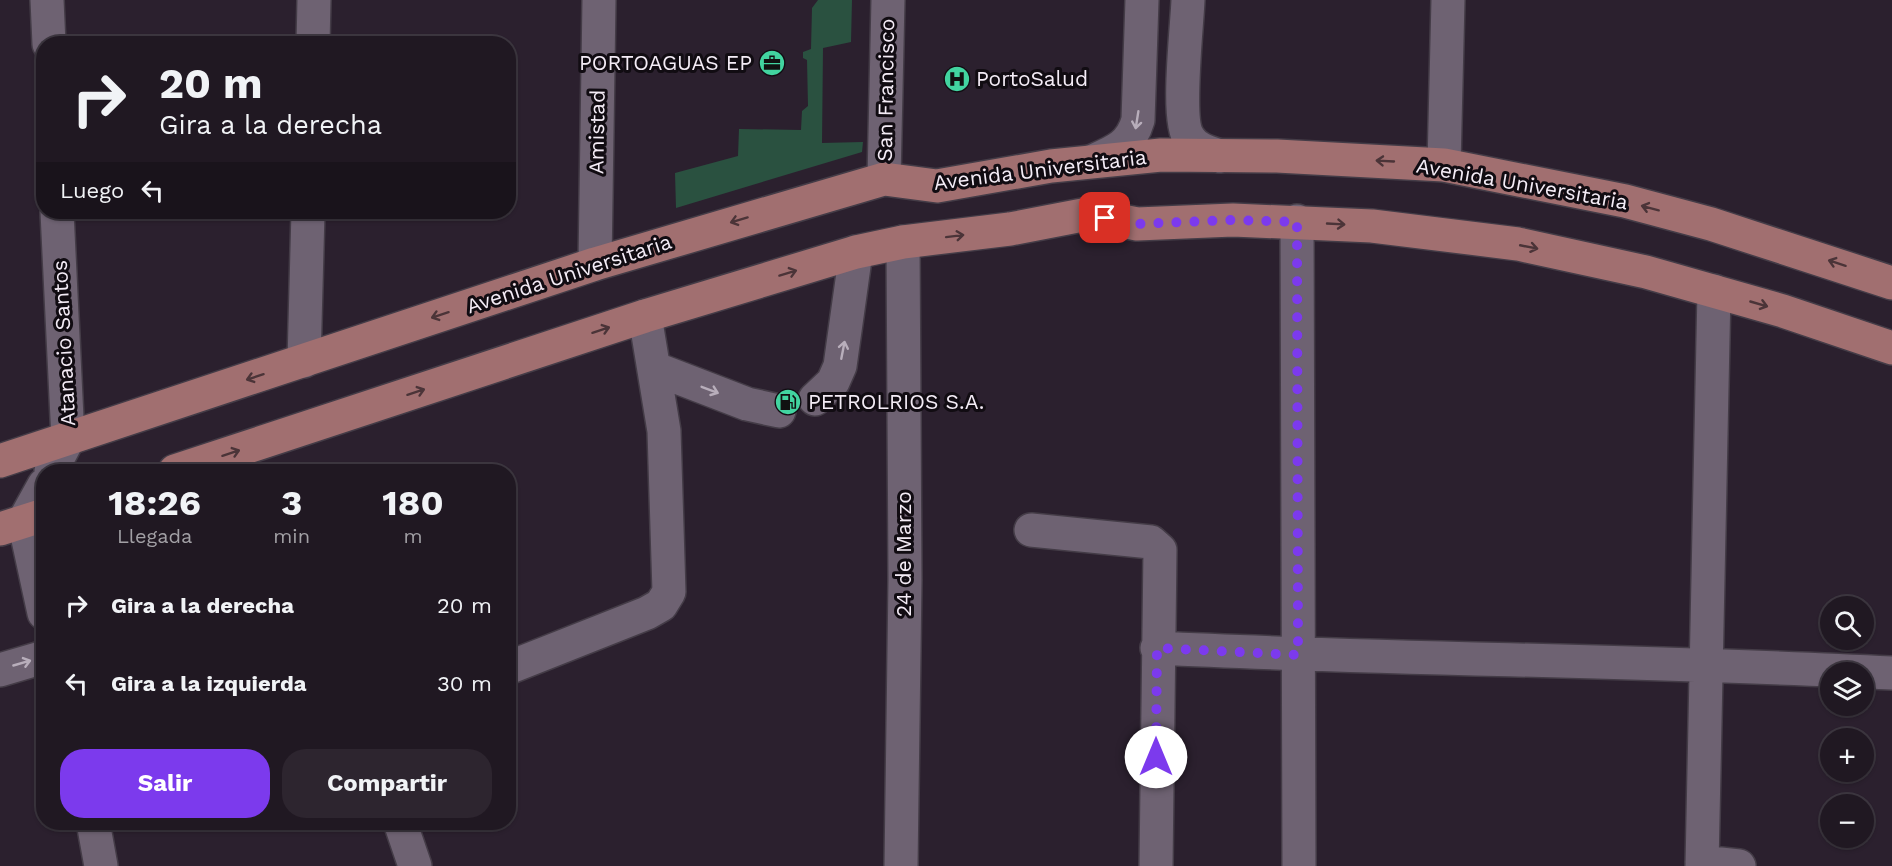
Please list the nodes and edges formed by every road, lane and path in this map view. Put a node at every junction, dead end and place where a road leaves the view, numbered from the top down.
1 (46, 0) edge
2 (314, 0) edge
3 (599, 0) edge
4 (888, 0) edge
5 (1142, 0) edge
6 (1188, 0) edge
7 (1448, 0) edge
8 (48, 36) edge
9 (313, 36) edge
10 (1186, 56) junction
11 (1140, 61) junction
12 (1220, 156) junction
13 (1093, 161) junction
14 (1444, 165) junction
15 (884, 179) junction
16 (57, 219) edge
17 (308, 219) edge
18 (1297, 222) junction
19 (903, 242) junction
20 (855, 252) junction
21 (595, 264) junction
22 (1892, 283) edge
23 (1714, 291) junction
24 (645, 316) junction
25 (1892, 348) edge
26 (304, 361) junction
27 (656, 369) junction
28 (815, 399) dead end
29 (778, 411) dead end
30 (68, 439) junction
31 (0, 461) edge
32 (55, 464) edge
33 (197, 464) edge
34 (36, 499) edge
35 (23, 522) edge
36 (1031, 530) dead end
37 (36, 578) edge
38 (1157, 648) junction
39 (1298, 655) junction
40 (36, 659) edge
41 (1706, 663) junction
42 (516, 665) edge
43 (0, 670) edge
44 (1892, 673) edge
45 (94, 830) edge
46 (403, 830) edge
47 (1702, 864) edge
48 (101, 866) edge
49 (415, 866) edge
50 (901, 866) edge
51 (1156, 866) edge
52 (1299, 866) edge
53 (1739, 866) edge

1 - 8 street
2 - 9 street
3 - 21 street, Amistad
4 - 15 street, San Francisco
5 - 11 street
6 - 10 street
7 - 14 street
10 - 11 street
10 - 12 street
11 -> 13 street
12 - 13 main road, Avenida Universitaria
14 -> 12 main road, Avenida Universitaria
13 - 15 main road, Avenida Universitaria
22 -> 14 main road, Avenida Universitaria
15 -> 21 main road, Avenida Universitaria
16 - 30 street, Atanacio Santos
17 - 26 street
19 -> 18 main road
18 -> 23 main road
18 - 39 street
19 - 20 main road
19 - 50 street, 24 de Marzo
24 -> 20 main road
28 -> 20 street
21 -> 26 main road, Avenida Universitaria
23 -> 25 main road
23 - 41 street
24 - 27 street
33 -> 24 main road
26 -> 30 main road, Avenida Universitaria
27 -> 29 street
27 - 42 street
30 - 31 main road, Avenida Universitaria
30 - 32 street, Atanacio Santos
34 - 35 street
35 - 37 street
36 - 38 street
38 - 39 street
38 - 51 street
39 - 41 street
39 - 52 street
43 -> 40 street
41 - 44 street
41 - 47 street
45 - 48 street
46 - 49 street
47 - 53 street

